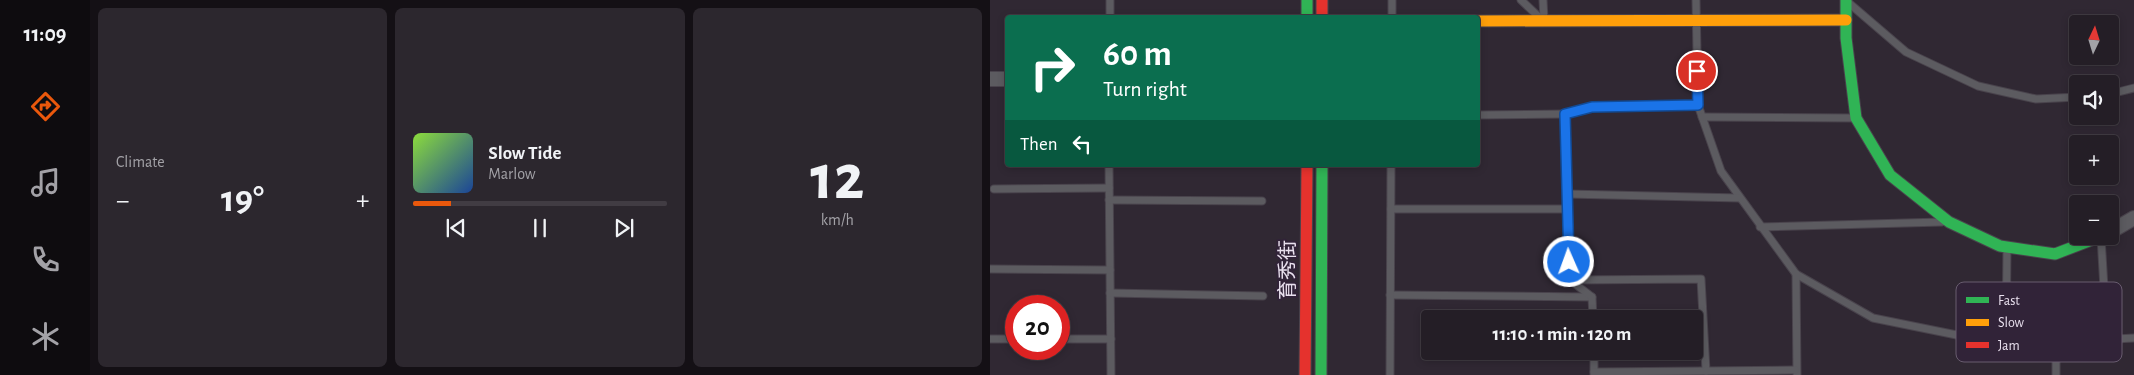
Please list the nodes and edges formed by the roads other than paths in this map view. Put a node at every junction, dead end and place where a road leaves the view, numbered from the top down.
1 (1110, 0) edge
2 (1307, 0) edge
3 (1322, 0) edge
4 (1392, 0) edge
5 (1521, 0) edge
6 (1543, 0) edge
7 (1696, 0) edge
8 (1846, 1) edge
9 (1110, 15) edge
10 (1307, 15) edge
11 (1322, 15) edge
12 (1392, 15) edge
13 (1695, 20) junction
14 (1846, 20) junction
15 (1480, 21) edge
16 (1544, 21) junction
17 (990, 79) edge
18 (1005, 79) edge
19 (2134, 88) edge
20 (2119, 92) edge
21 (2069, 97) edge
22 (1698, 105) junction
23 (1565, 114) junction
24 (1480, 115) edge
25 (1702, 117) junction
26 (1856, 118) junction
27 (1110, 167) edge
28 (1307, 167) edge
29 (1322, 167) edge
30 (1391, 167) edge
31 (1110, 188) junction
32 (994, 189) dead end
33 (1567, 194) junction
34 (1740, 198) junction
35 (1110, 200) junction
36 (1262, 201) dead end
37 (1390, 209) junction
38 (1568, 209) junction
39 (2134, 218) edge
40 (1949, 222) junction
41 (2119, 226) edge
42 (1760, 227) junction
43 (2078, 245) edge
44 (2104, 245) edge
45 (2007, 247) junction
46 (990, 269) edge
47 (1110, 270) junction
48 (1796, 274) junction
49 (1570, 280) junction
50 (2007, 282) edge
51 (2105, 282) edge
52 (1110, 294) junction
53 (1390, 295) junction
54 (1263, 296) dead end
55 (1592, 297) junction
56 (1593, 310) edge
57 (1956, 335) edge
58 (990, 339) edge
59 (1005, 339) edge
60 (1070, 339) edge
61 (1111, 339) junction
62 (1594, 360) edge
63 (2056, 362) edge
64 (1706, 371) junction
65 (1796, 372) edge
66 (1594, 373) edge
67 (1111, 375) edge
68 (1305, 375) edge
69 (1320, 375) edge
70 (1390, 375) edge
71 (2056, 375) edge

1 - 9 lane
2 - 10 street
3 - 11 street
4 - 12 lane
5 - 16 lane
6 - 16 lane
7 - 13 lane
8 - 14 street
8 - 21 lane
13 - 14 street
13 - 16 street
13 - 22 lane
14 - 26 street
15 - 16 street
17 - 18 street
19 - 20 lane
22 - 23 lane
22 - 25 lane
23 - 24 lane
23 - 33 lane
25 - 26 lane
25 - 34 lane
26 - 40 street
27 - 31 lane
28 - 68 street, 育秀街
29 - 69 street, 育秀街
30 - 37 lane
31 - 32 lane
31 - 35 lane
33 - 34 lane
33 - 38 lane
34 - 42 lane
35 - 36 lane
35 - 47 lane
37 - 38 lane
37 - 53 lane
38 - 49 lane
39 - 41 street
40 - 42 lane
40 - 45 street
42 - 48 lane
43 - 45 street
44 - 51 lane
45 - 50 lane
46 - 47 lane
47 - 52 lane
48 - 57 lane
48 - 65 lane
49 - 55 lane
49 - 64 lane
52 - 54 lane
52 - 61 lane
53 - 55 lane
53 - 70 lane
55 - 56 lane
58 - 59 lane
60 - 61 lane
61 - 67 lane
62 - 66 lane
63 - 71 lane
64 - 65 lane
64 - 66 lane

